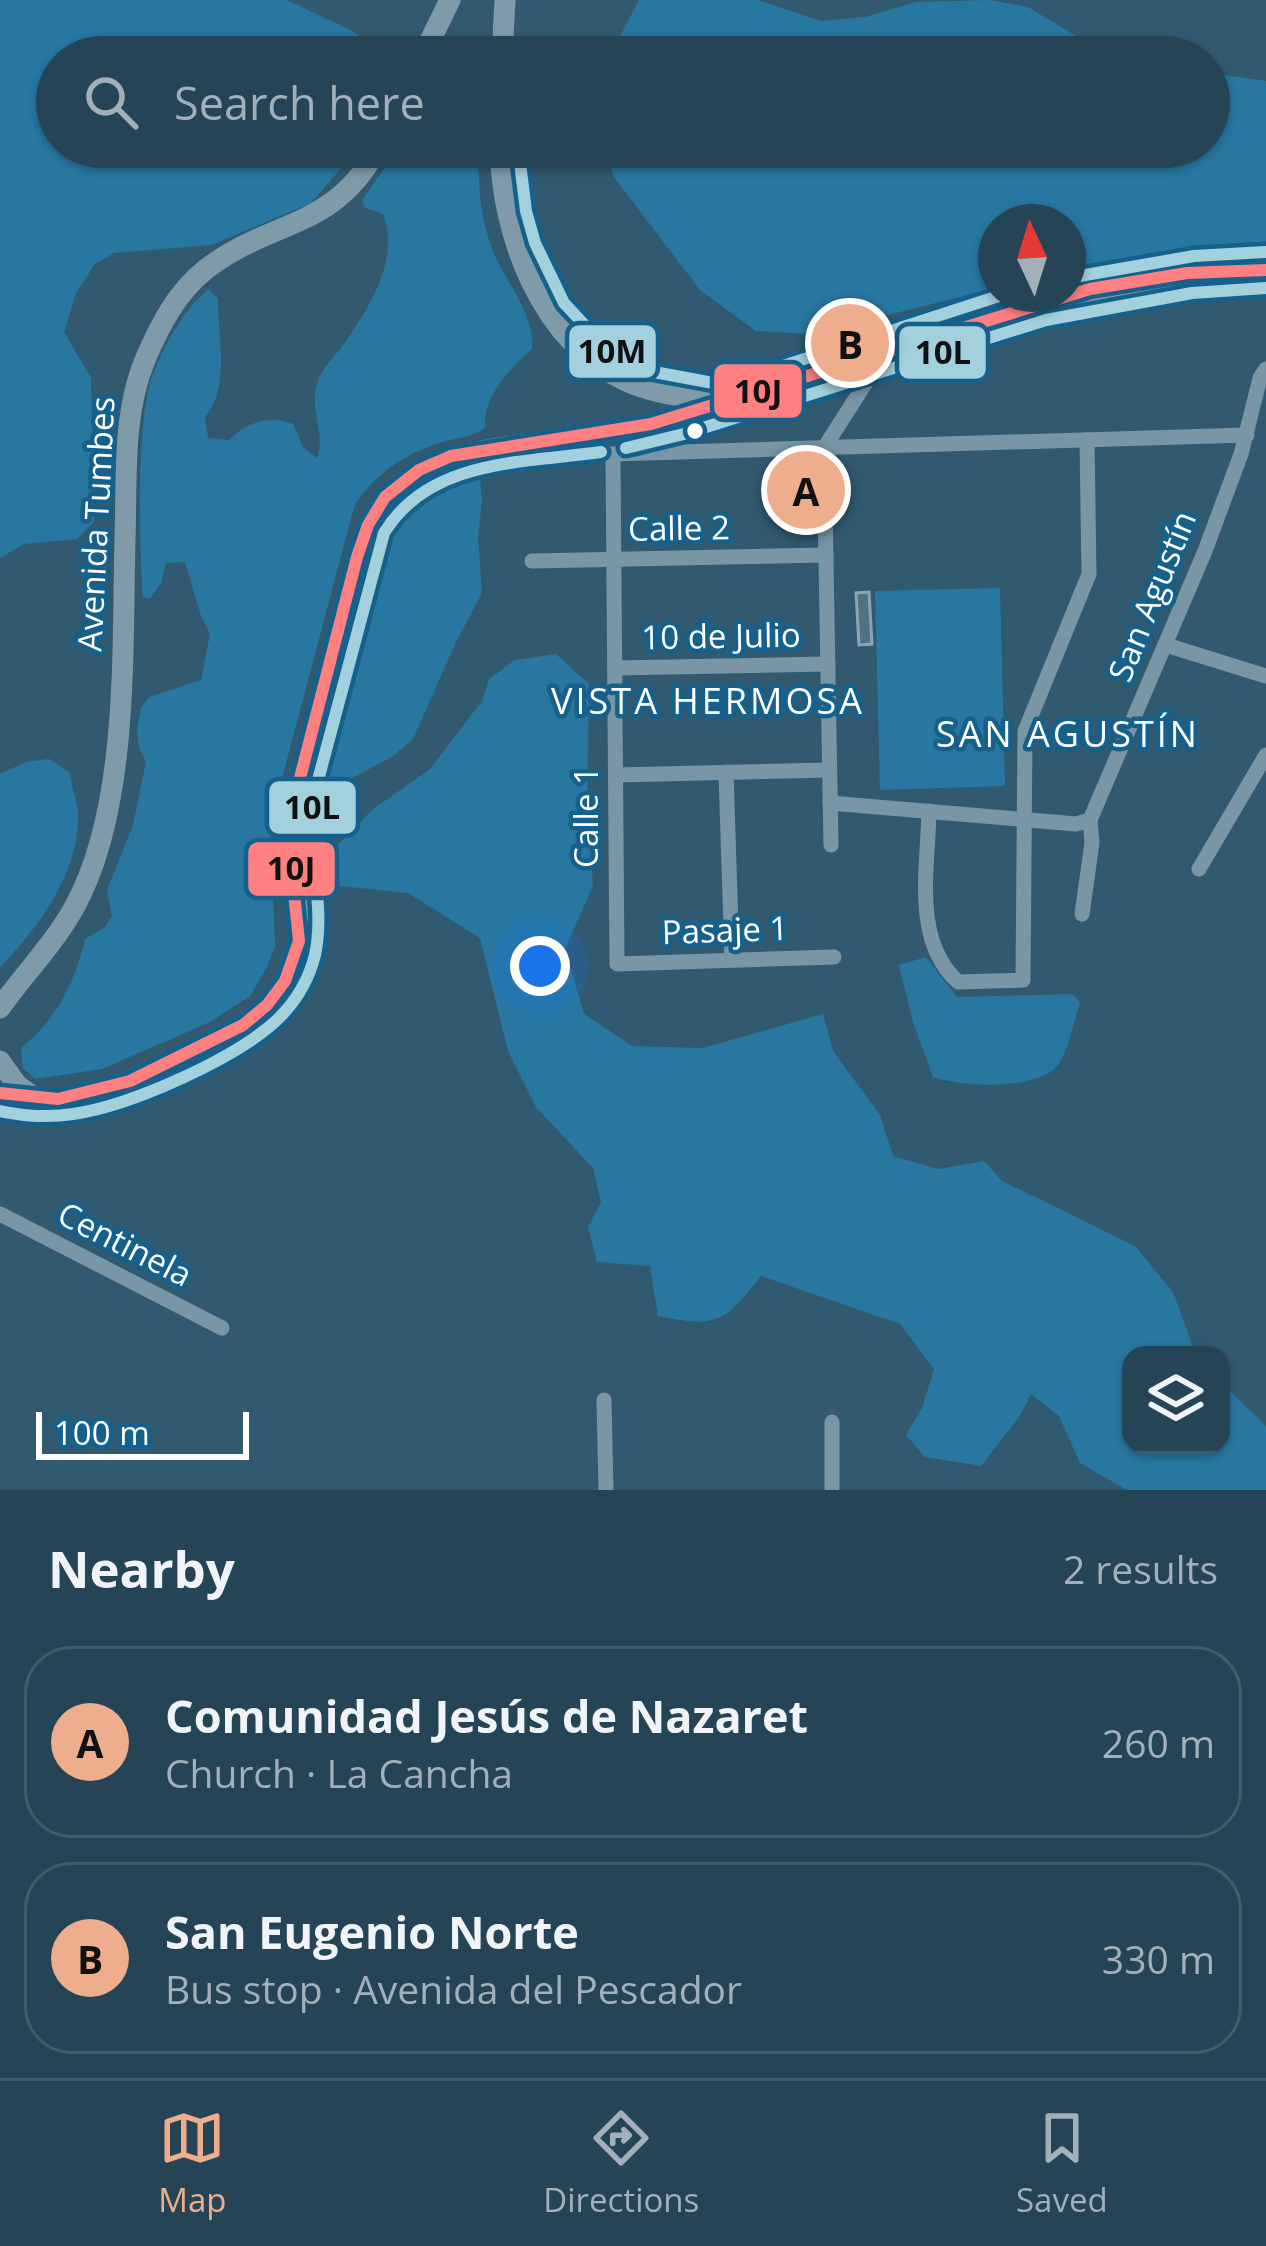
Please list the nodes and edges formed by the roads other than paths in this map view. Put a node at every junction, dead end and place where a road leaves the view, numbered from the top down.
1 (450, 0) edge
2 (505, 0) edge
3 (432, 36) edge
4 (503, 36) edge
5 (366, 168) edge
6 (501, 168) edge
7 (1266, 271) edge
8 (886, 351) junction
9 (1266, 369) edge
10 (725, 403) junction
11 (1247, 435) junction
12 (1088, 440) junction
13 (512, 445) junction
14 (824, 448) junction
15 (613, 454) junction
16 (826, 555) junction
17 (615, 560) junction
18 (532, 561) dead end
19 (1166, 645) junction
20 (828, 664) junction
21 (615, 668) junction
22 (1266, 676) edge
23 (1266, 754) edge
24 (830, 770) junction
25 (726, 772) junction
26 (616, 775) junction
27 (830, 802) junction
28 (929, 811) junction
29 (1023, 820) junction
30 (1090, 820) junction
31 (831, 844) dead end
32 (1199, 869) dead end
33 (89, 873) junction
34 (1082, 914) dead end
35 (834, 957) dead end
36 (732, 960) junction
37 (617, 964) joint
38 (0, 987) edge
39 (0, 1008) edge
40 (0, 1061) edge
41 (0, 1093) edge
42 (36, 1099) junction
43 (0, 1214) edge
44 (222, 1328) dead end
45 (604, 1400) dead end
46 (832, 1422) dead end
47 (605, 1490) edge
48 (832, 1490) edge

1 - 3 main road
2 - 4 main road
5 - 33 main road, Avenida Tumbes
6 - 10 main road
7 - 8 main road
8 - 10 main road
8 - 14 street
9 - 11 street, San Agustín
10 - 13 street
11 - 12 street
11 - 19 street, San Agustín
12 - 14 street
12 - 29 street
13 - 15 street
13 - 42 street
14 - 15 street
14 - 16 street
15 - 17 street, Calle 1
16 - 17 street, Calle 2
16 - 20 street
17 - 18 street, Calle 2
17 - 21 street, Calle 1
19 - 22 street
19 - 30 street, San Agustín
20 - 21 street, 10 de Julio
20 - 24 street
21 - 26 street, Calle 1
23 - 32 street
24 - 25 street
24 - 27 street
25 - 26 street
25 - 36 street
26 - 37 street, Calle 1
27 - 28 street
27 - 31 street
28 - 29 street
28 - 29 street
29 - 30 street
30 - 34 street, San Agustín
33 - 38 main road, Avenida Tumbes
33 - 39 main road, Avenida Tumbes
35 - 36 street, Pasaje 1
36 - 37 street, Pasaje 1
40 - 42 main road
41 - 42 street
43 - 44 street, Centinela
45 - 47 street
46 - 48 street

